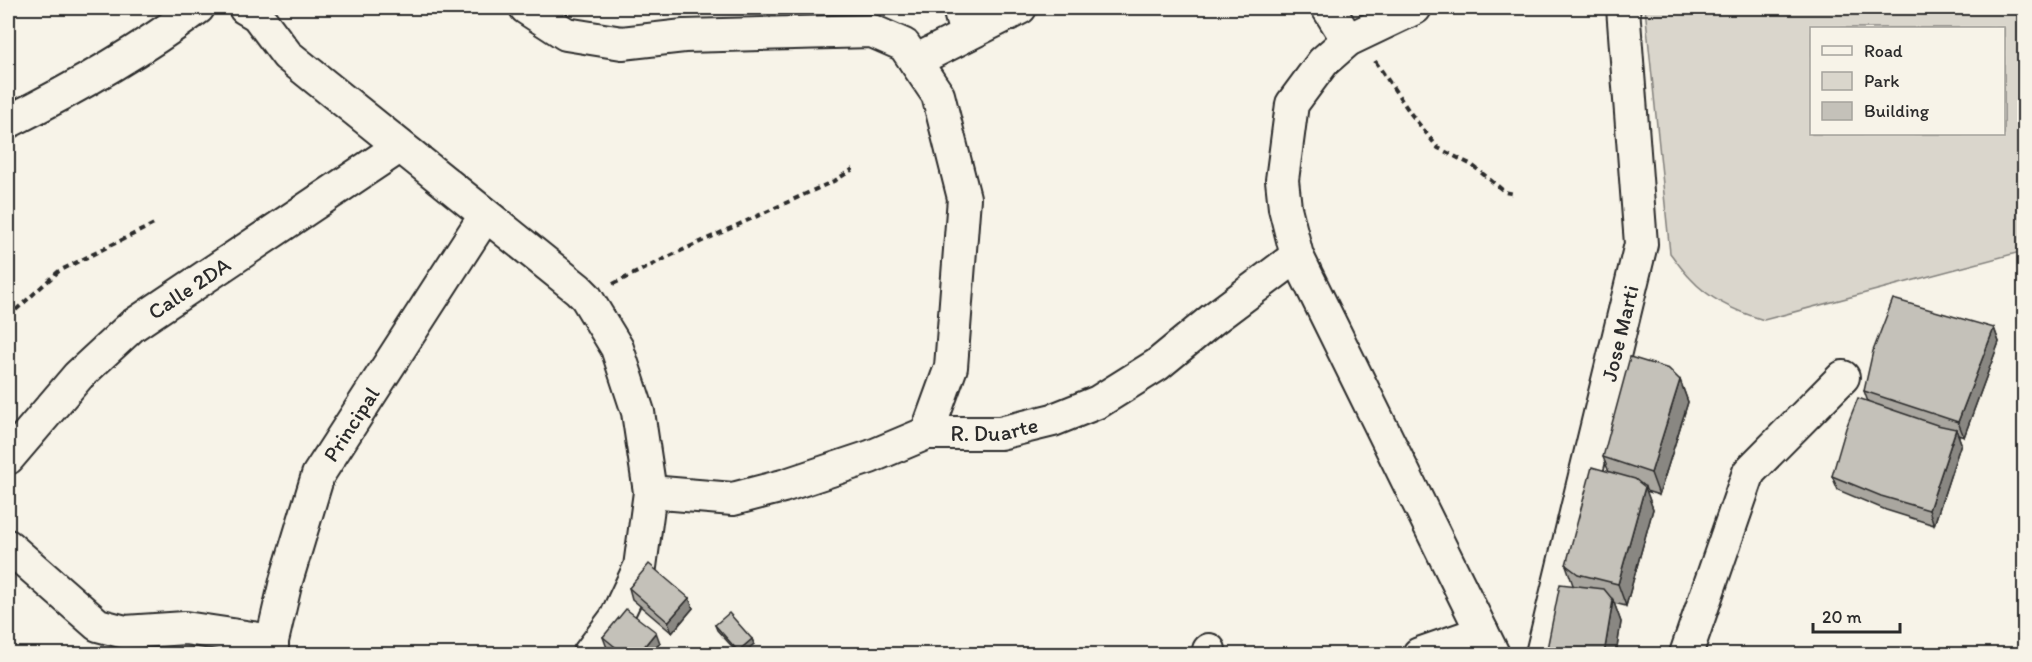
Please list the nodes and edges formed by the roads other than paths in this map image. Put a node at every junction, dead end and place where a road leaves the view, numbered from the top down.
1 (198, 8) edge
2 (526, 8) edge
3 (1020, 8) edge
4 (1328, 8) edge
5 (1415, 8) edge
6 (1623, 8) edge
7 (254, 10) edge
8 (963, 21) edge
9 (1356, 36) junction
10 (915, 61) junction
11 (8, 122) edge
12 (399, 147) junction
13 (485, 216) junction
14 (1297, 256) junction
15 (1843, 377) dead end
16 (927, 433) junction
17 (8, 458) edge
18 (650, 492) junction
19 (8, 546) edge
20 (1488, 643) edge
21 (272, 647) edge
22 (589, 654) edge
23 (1419, 654) edge
24 (1542, 654) edge
25 (1686, 654) edge

1 - 11 street
2 - 10 street
3 - 8 street
4 - 9 street
5 - 9 street
6 - 24 street, Jose Marti
7 - 12 street
8 - 10 street
9 - 14 street
10 - 16 street
12 - 13 street
12 - 17 street, Calle 2DA
13 - 18 street
13 - 21 street, Principal
14 - 16 street, R. Duarte
14 - 20 street
15 - 25 street
16 - 18 street, R. Duarte
18 - 22 street
19 - 21 street
20 - 23 street

